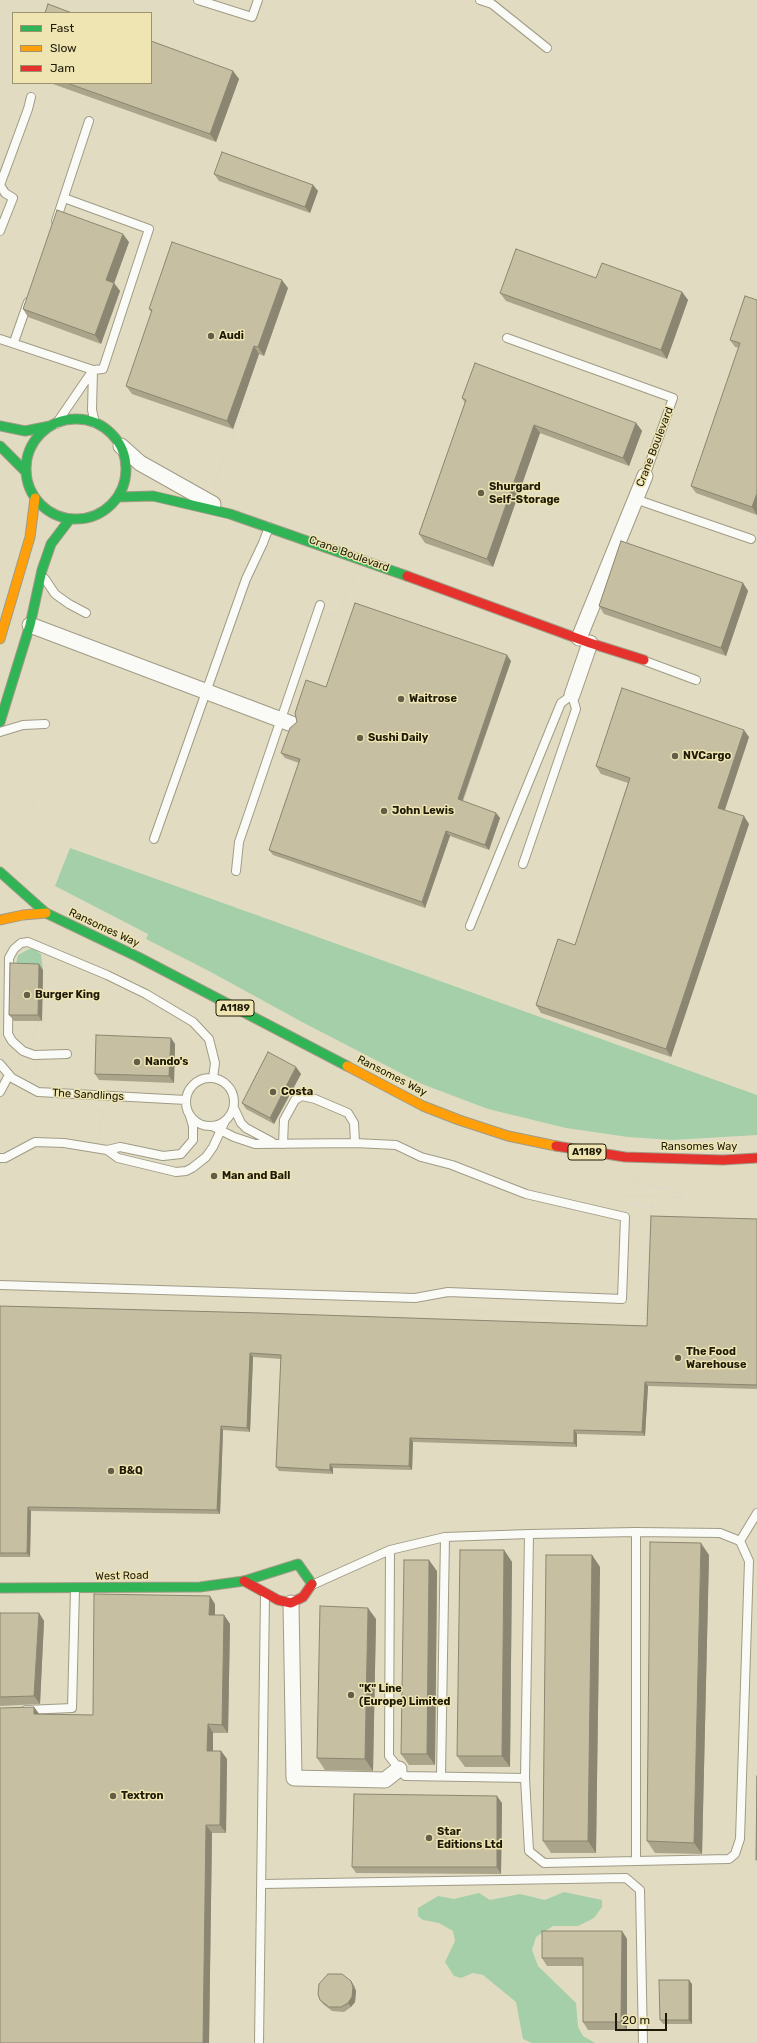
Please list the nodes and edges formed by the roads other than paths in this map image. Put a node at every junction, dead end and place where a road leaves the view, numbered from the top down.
1 (198, 0) edge
2 (258, 0) edge
3 (480, 0) edge
4 (546, 48) dead end
5 (31, 97) dead end
6 (89, 121) dead end
7 (0, 185) edge
8 (64, 198) junction
9 (54, 227) edge
10 (0, 231) edge
11 (32, 292) edge
12 (507, 338) dead end
13 (0, 339) edge
14 (14, 342) junction
15 (93, 370) junction
16 (95, 423) junction
17 (53, 425) junction
18 (0, 426) edge
19 (0, 446) edge
20 (121, 446) junction
21 (26, 472) junction
22 (645, 476) joint
23 (118, 496) junction
24 (35, 498) junction
25 (635, 499) junction
26 (230, 514) junction
27 (70, 519) junction
28 (269, 526) junction
29 (751, 539) dead end
30 (42, 570) junction
31 (319, 609) road end
32 (86, 613) dead end
33 (30, 625) junction
34 (0, 640) edge
35 (584, 641) junction
36 (644, 660) joint
37 (696, 680) dead end
38 (206, 691) junction
39 (572, 695) junction
40 (0, 722) edge
41 (286, 723) junction
42 (45, 724) dead end
43 (0, 732) edge
44 (154, 839) dead end
45 (523, 864) dead end
46 (236, 871) dead end
47 (0, 872) edge
48 (46, 913) junction
49 (0, 920) edge
50 (470, 926) dead end
51 (67, 1054) dead end
52 (0, 1064) edge
53 (10, 1075) junction
54 (213, 1078) junction
55 (0, 1092) edge
56 (186, 1100) junction
57 (234, 1108) junction
58 (188, 1112) junction
59 (225, 1122) junction
60 (212, 1126) junction
61 (221, 1131) junction
62 (273, 1142) junction
63 (355, 1143) junction
64 (283, 1144) junction
65 (107, 1150) junction
66 (0, 1158) edge
67 (757, 1158) edge
68 (0, 1285) edge
69 (757, 1513) edge
70 (636, 1532) junction
71 (529, 1534) junction
72 (445, 1537) junction
73 (740, 1541) junction
74 (390, 1550) junction
75 (244, 1581) junction
76 (312, 1585) junction
77 (0, 1588) edge
78 (75, 1589) junction
79 (265, 1591) junction
80 (291, 1603) junction
81 (16, 1710) edge
82 (400, 1769) junction
83 (441, 1776) junction
84 (526, 1778) junction
85 (636, 1861) junction
86 (262, 1884) junction
87 (259, 2043) edge
88 (643, 2043) edge

1 - 2 lane
3 - 4 lane
5 - 7 lane
6 - 8 lane
7 - 10 lane
8 - 9 lane
8 - 15 lane
11 - 14 lane
12 - 22 lane, Crane Boulevard
13 - 14 lane
14 - 15 lane
15 - 16 lane
15 - 17 lane
16 - 17 street
16 - 20 street
17 - 18 street
17 - 21 street
19 - 21 street
20 - 23 street
20 - 26 street, Crane Boulevard
21 - 24 street
22 - 25 street, Crane Boulevard
23 - 26 street, Crane Boulevard
23 - 27 street
24 - 27 street
24 - 34 street
25 - 29 lane
25 - 35 street, Crane Boulevard
26 - 28 street, Crane Boulevard
27 - 30 street
28 - 35 street, Crane Boulevard
28 - 38 lane
30 - 32 lane
30 - 33 street
31 - 41 lane
33 - 38 street
33 - 40 street
35 - 36 street, Crane Boulevard
35 - 39 street
36 - 37 lane
38 - 41 street
38 - 44 lane
39 - 45 lane
39 - 50 lane
41 - 46 lane
42 - 43 lane
47 - 48 street, Ransomes Way / A1189
48 - 49 street, Ransomes Way / A1189
48 - 67 street, Ransomes Way / A1189
51 - 54 lane
52 - 53 lane, The Sandlings
53 - 55 lane
53 - 56 lane, The Sandlings
54 - 56 lane
54 - 57 lane
56 - 58 lane
57 - 59 lane
57 - 62 lane
58 - 60 lane
58 - 65 lane
59 - 60 lane
59 - 61 lane
60 - 61 lane
61 - 62 lane
61 - 65 lane
62 - 64 lane
63 - 64 lane
63 - 64 lane
63 - 68 lane
65 - 66 lane
69 - 73 lane
70 - 71 lane
70 - 73 lane
70 - 85 lane
71 - 72 lane
71 - 84 lane
72 - 74 lane
72 - 83 lane
73 - 85 lane
74 - 76 lane
74 - 82 lane
75 - 76 street, West Road
75 - 78 street, West Road
75 - 79 street
76 - 80 street
77 - 78 street, West Road
78 - 81 lane
79 - 80 street
79 - 86 lane
80 - 82 street
82 - 83 lane
83 - 84 lane
84 - 85 lane
86 - 87 lane
86 - 88 lane

